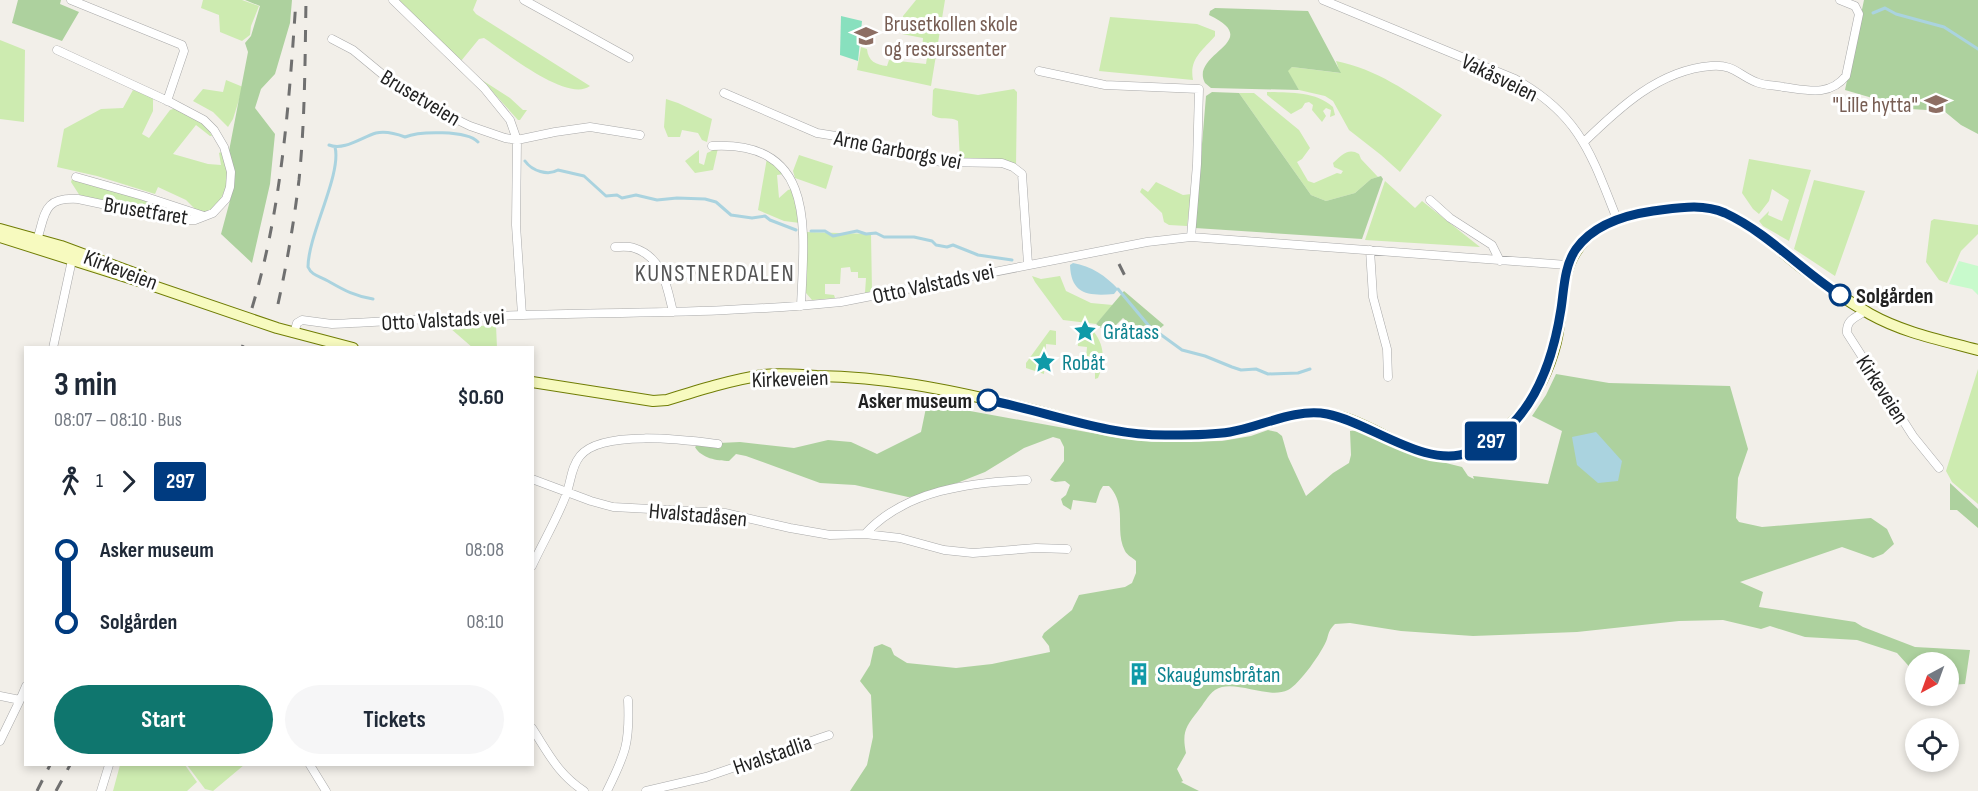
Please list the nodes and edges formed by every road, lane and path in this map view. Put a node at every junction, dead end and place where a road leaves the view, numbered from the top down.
1 (71, 0) edge
2 (393, 0) edge
3 (524, 0) edge
4 (1323, 0) edge
5 (1840, 0) edge
6 (332, 39) dead end
7 (57, 50) dead end
8 (629, 58) dead end
9 (1039, 71) dead end
10 (724, 93) dead end
11 (167, 101) junction
12 (640, 135) dead end
13 (518, 140) junction
14 (1584, 142) junction
15 (712, 146) dead end
16 (76, 177) dead end
17 (1430, 200) dead end
18 (205, 217) junction
19 (1617, 219) junction
20 (0, 229) edge
21 (0, 237) edge
22 (1191, 237) junction
23 (36, 243) junction
24 (615, 247) dead end
25 (1370, 250) junction
26 (76, 258) junction
27 (1500, 261) junction
28 (1029, 264) junction
29 (1568, 265) junction
30 (691, 273) dead end
31 (665, 277) junction
32 (801, 306) junction
33 (1865, 310) junction
34 (673, 312) junction
35 (522, 315) junction
36 (294, 333) junction
37 (53, 346) edge
38 (345, 346) edge
39 (1978, 350) edge
40 (1388, 377) dead end
41 (534, 382) edge
42 (717, 444) dead end
43 (1939, 468) dead end
44 (534, 479) edge
45 (1028, 480) dead end
46 (567, 493) junction
47 (865, 534) junction
48 (1067, 549) dead end
49 (534, 562) edge
50 (24, 691) edge
51 (0, 696) edge
52 (20, 700) junction
53 (628, 700) dead end
54 (534, 731) edge
55 (829, 735) dead end
56 (0, 741) edge
57 (109, 766) edge
58 (311, 766) edge
59 (101, 791) edge
60 (326, 791) edge
61 (584, 791) edge
62 (608, 791) edge
63 (646, 791) edge

1 - 11 street
2 - 13 street, Brusetveien
3 - 8 street
4 - 14 street, Vakåsveien
5 - 14 street
6 - 13 street, Brusetveien
7 - 11 street, Brusetfaret
9 - 22 street
10 - 28 street, Arne Garborgs vei
11 - 18 street, Brusetfaret
12 - 13 street, Brusetveien
13 - 35 street, Brusetveien
14 - 19 street, Vakåsveien
15 - 32 street
16 - 18 street
17 - 27 street
18 - 23 street, Brusetfaret
19 - 29 main road, Kirkeveien
19 - 33 main road, Kirkeveien
20 - 23 main road, Kirkeveien
21 - 23 main road, Kirkeveien
22 - 25 street, Otto Valstads vei
22 - 28 street, Otto Valstads vei
23 - 26 main road, Kirkeveien
24 - 31 street
25 - 27 street, Otto Valstads vei
25 - 40 street
26 - 36 main road, Kirkeveien
26 - 37 street
27 - 29 street, Otto Valstads vei
28 - 32 street, Otto Valstads vei
29 - 41 main road, Kirkeveien
30 - 31 street
31 - 34 street
32 - 34 street, Otto Valstads vei
33 - 39 main road, Kirkeveien
33 - 43 street, Kirkeveien
34 - 35 street, Otto Valstads vei
35 - 36 street, Otto Valstads vei
36 - 38 main road, Kirkeveien
42 - 46 street
44 - 46 street, Hvalstadåsen
45 - 47 street
46 - 47 street, Hvalstadåsen
46 - 49 street
47 - 48 street, Hvalstadåsen
50 - 52 street
51 - 52 street
52 - 56 street
53 - 62 street
54 - 61 street
55 - 63 street, Hvalstadlia
57 - 59 street
58 - 60 street

